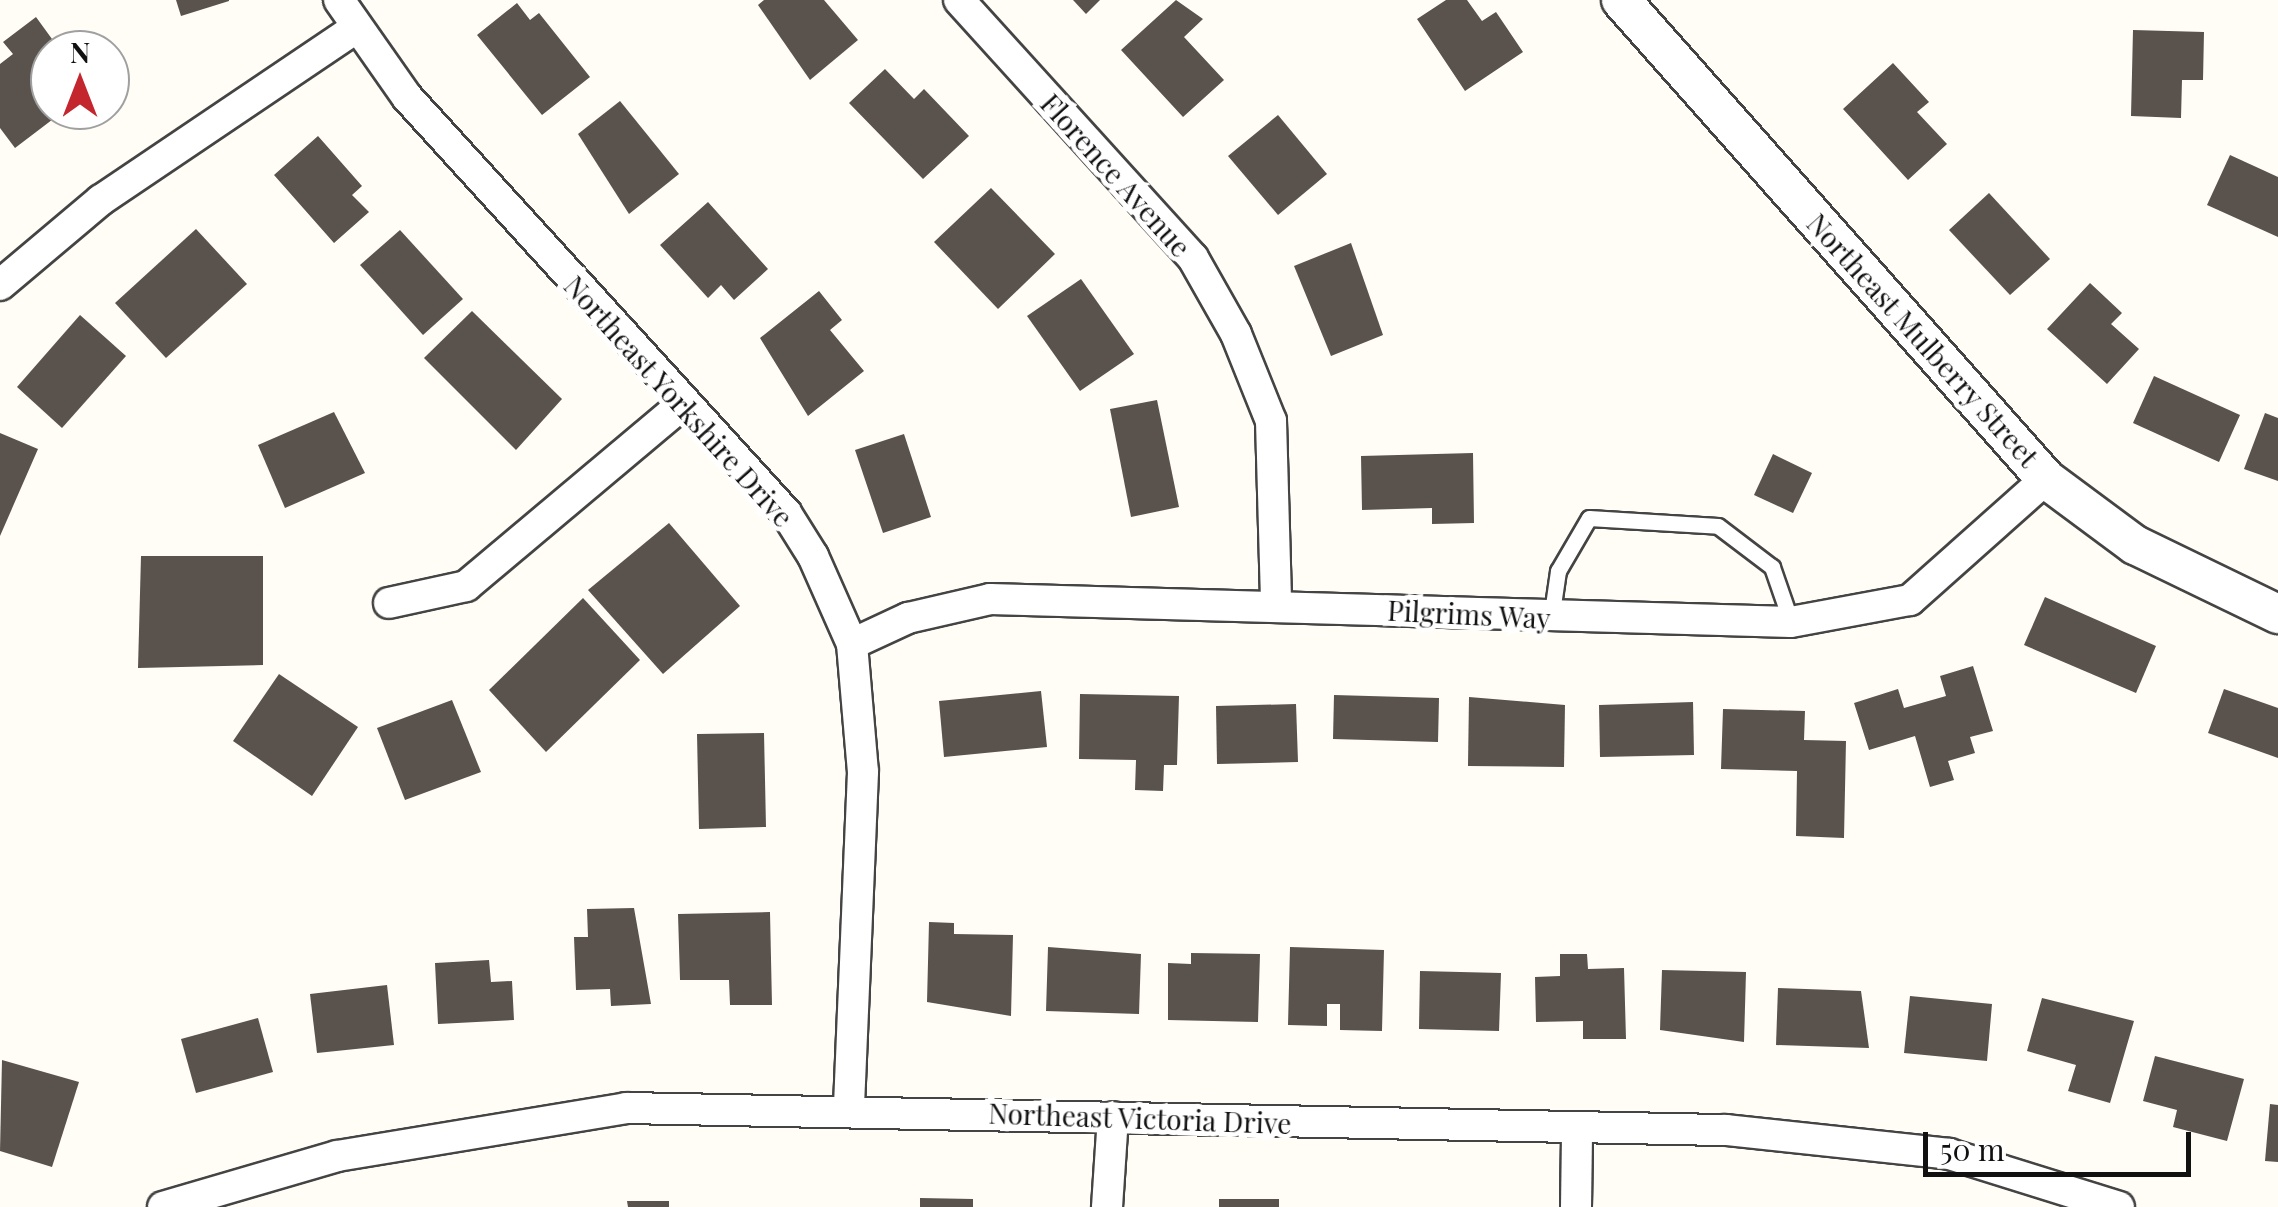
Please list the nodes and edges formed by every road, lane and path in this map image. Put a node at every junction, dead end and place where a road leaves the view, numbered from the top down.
1 (338, 0) edge
2 (959, 0) edge
3 (1621, 0) edge
4 (353, 30) junction
5 (0, 285) edge
6 (682, 404) junction
7 (2046, 479) junction
8 (1276, 602) junction
9 (389, 603) dead end
10 (2278, 614) edge
11 (1551, 619) junction
12 (1791, 622) junction
13 (852, 644) junction
14 (849, 1108) junction
15 (1113, 1118) junction
16 (1577, 1131) junction
17 (163, 1207) edge
18 (1107, 1207) edge
19 (1576, 1207) edge
20 (2119, 1207) edge

1 - 4 street, Northeast Yorkshire Drive
2 - 8 street, Florence Avenue
3 - 7 street, Northeast Mulberry Street
4 - 5 street
4 - 6 street, Northeast Yorkshire Drive
6 - 9 street
6 - 13 street, Northeast Yorkshire Drive
7 - 10 street, Northeast Mulberry Street
7 - 12 street, Pilgrims Way
8 - 11 street, Pilgrims Way
8 - 13 street, Pilgrims Way
11 - 12 street, Pilgrims Way
11 - 12 lane
13 - 14 street, Northeast Yorkshire Drive
14 - 15 street, Northeast Victoria Drive
14 - 17 street, Northeast Victoria Drive
15 - 16 street, Northeast Victoria Drive
15 - 18 street
16 - 19 street
16 - 20 street, Northeast Victoria Drive

